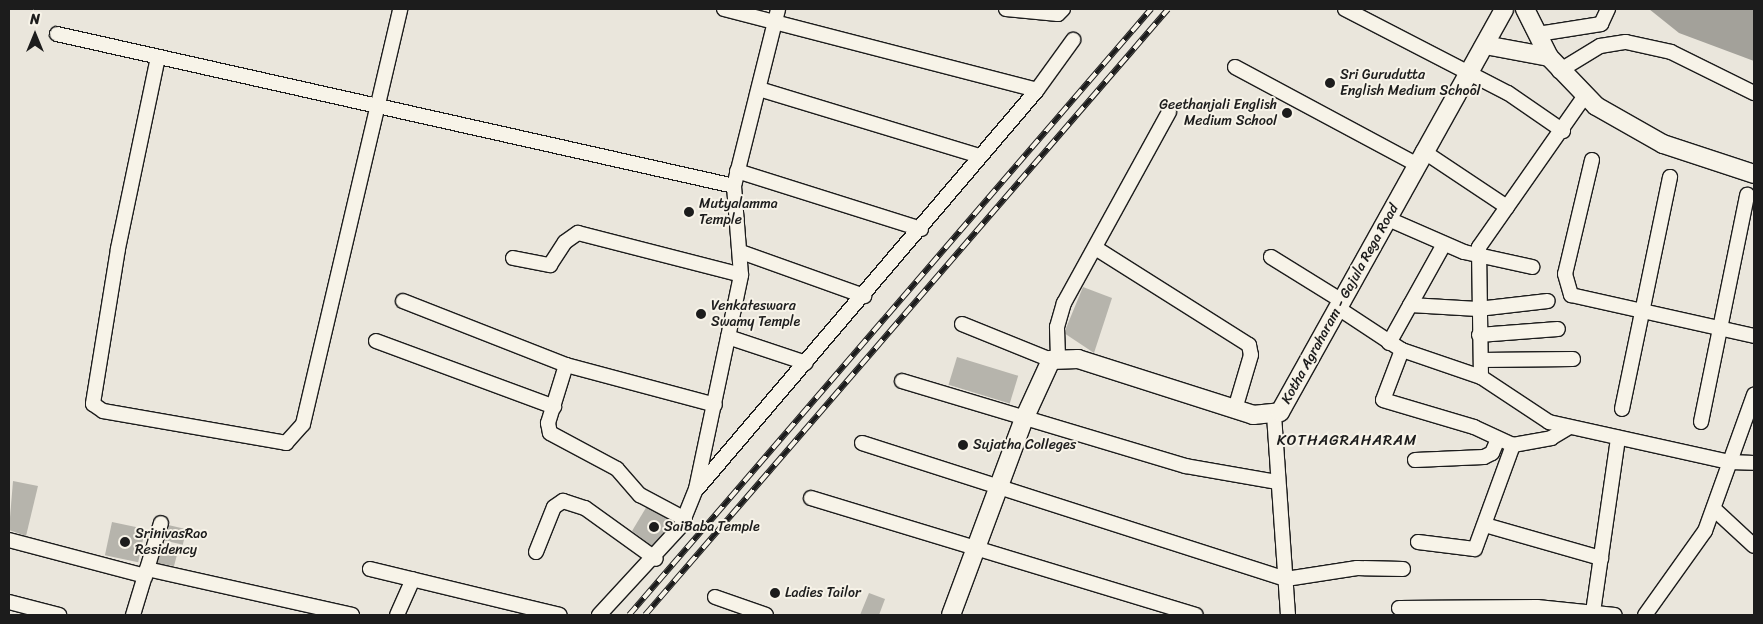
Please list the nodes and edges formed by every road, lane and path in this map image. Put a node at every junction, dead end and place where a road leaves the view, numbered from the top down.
1 (400, 9) edge
2 (724, 9) edge
3 (778, 9) edge
4 (1006, 9) edge
5 (1063, 9) edge
6 (1346, 9) edge
7 (1504, 9) edge
8 (1524, 9) edge
9 (1608, 9) edge
10 (776, 25) junction
11 (57, 34) dead end
12 (1538, 34) junction
13 (1074, 40) dead end
14 (1485, 45) junction
15 (158, 57) junction
16 (1554, 64) junction
17 (1236, 67) dead end
18 (1471, 73) junction
19 (759, 89) junction
20 (1037, 90) junction
21 (1754, 93) edge
22 (1584, 97) junction
23 (376, 105) junction
24 (1169, 112) dead end
25 (1563, 132) junction
26 (979, 156) junction
27 (1420, 157) junction
28 (1592, 160) dead end
29 (737, 171) junction
30 (1754, 174) edge
31 (1670, 177) dead end
32 (734, 186) junction
33 (1747, 195) dead end
34 (1507, 207) junction
35 (1386, 218) junction
36 (921, 229) junction
37 (1444, 244) junction
38 (1097, 249) junction
39 (741, 252) junction
40 (1478, 256) junction
41 (1271, 257) dead end
42 (513, 258) dead end
43 (1532, 267) dead end
44 (741, 275) junction
45 (864, 296) junction
46 (403, 301) dead end
47 (1548, 301) dead end
48 (1340, 304) junction
49 (1410, 305) junction
50 (1478, 308) junction
51 (1640, 309) junction
52 (962, 324) dead end
53 (1720, 328) junction
54 (1558, 329) dead end
55 (1480, 335) junction
56 (1754, 336) edge
57 (728, 337) junction
58 (376, 341) dead end
59 (1389, 343) junction
60 (1402, 350) junction
61 (1054, 359) junction
62 (1573, 359) dead end
63 (1481, 360) junction
64 (806, 363) junction
65 (566, 365) junction
66 (1481, 377) junction
67 (902, 381) dead end
68 (1754, 396) edge
69 (714, 405) junction
70 (554, 407) junction
71 (1235, 409) junction
72 (1622, 409) dead end
73 (1274, 414) junction
74 (1024, 419) junction
75 (1702, 422) dead end
76 (1569, 427) junction
77 (1618, 438) junction
78 (1498, 439) junction
79 (862, 443) dead end
80 (1513, 444) junction
81 (1415, 460) dead end
82 (1729, 462) junction
83 (1754, 463) edge
84 (1277, 482) junction
85 (999, 486) junction
86 (696, 490) junction
87 (811, 498) dead end
88 (1714, 509) junction
89 (685, 519) junction
90 (161, 523) dead end
91 (1485, 525) junction
92 (9, 540) edge
93 (1418, 542) dead end
94 (1754, 546) edge
95 (975, 550) junction
96 (536, 552) dead end
97 (1601, 558) junction
98 (656, 559) junction
99 (370, 569) dead end
100 (1402, 570) dead end
101 (146, 572) junction
102 (413, 579) junction
103 (1286, 579) junction
104 (714, 597) dead end
105 (9, 602) edge
106 (1399, 608) dead end
107 (1478, 612) edge
108 (1593, 612) junction
109 (332, 613) edge
110 (59, 615) edge
111 (134, 615) edge
112 (352, 615) edge
113 (397, 615) edge
114 (560, 615) edge
115 (599, 615) edge
116 (766, 615) edge
117 (951, 615) edge
118 (1196, 615) edge
119 (1288, 615) edge
120 (1615, 615) edge
121 (1645, 615) edge

1 - 23 street
2 - 10 street
3 - 10 street
4 - 5 street
6 - 18 street
7 - 14 main road, Kotha Agraharam - Gajula Rega Road
8 - 12 main road
9 - 12 street
10 - 19 street
10 - 20 street
11 - 15 street
12 - 16 main road
13 - 20 street
14 - 16 main road
14 - 18 main road, Kotha Agraharam - Gajula Rega Road
15 - 23 street
15 - 23 street
16 - 21 street
16 - 22 main road
17 - 27 street
18 - 25 street
18 - 27 main road, Kotha Agraharam - Gajula Rega Road
19 - 26 street
19 - 29 street
20 - 26 street
22 - 25 street
22 - 30 main road
23 - 32 street
24 - 38 street
25 - 34 street
26 - 36 street
27 - 34 street
27 - 35 main road, Kotha Agraharam - Gajula Rega Road
28 - 51 street
29 - 32 street
29 - 36 street
31 - 51 street
32 - 39 street
33 - 53 street
34 - 40 street
35 - 37 street
35 - 48 main road, Kotha Agraharam - Gajula Rega Road
36 - 45 street
37 - 40 street
37 - 49 street
38 - 61 street
38 - 71 street
39 - 44 street
39 - 45 street
40 - 43 street
40 - 50 street
41 - 48 street
42 - 44 street
44 - 57 street
45 - 64 street
46 - 65 street
47 - 50 street
48 - 59 street
48 - 73 main road, Kotha Agraharam - Gajula Rega Road
49 - 50 street
49 - 59 street
50 - 55 street
51 - 53 street
51 - 72 street
52 - 61 street
53 - 56 street
53 - 75 street
54 - 55 street
55 - 63 street
57 - 64 street
57 - 69 street
58 - 70 street
59 - 60 street
60 - 66 street
60 - 78 street
61 - 71 main road, Kotha Agraharam - Gajula Rega Road
61 - 74 main road
62 - 63 street
63 - 66 street
64 - 86 street
65 - 69 street
65 - 70 street
66 - 76 street
67 - 74 street
68 - 82 street
69 - 86 street
70 - 89 street
71 - 73 main road, Kotha Agraharam - Gajula Rega Road
73 - 84 street
74 - 84 street
74 - 85 main road
76 - 77 street
76 - 80 street
77 - 82 street
77 - 97 street
78 - 80 street
78 - 81 street
79 - 85 street
80 - 91 street
82 - 83 street
82 - 88 street
84 - 103 street
85 - 95 main road
85 - 103 street
86 - 89 street
87 - 95 street
88 - 94 street
88 - 121 street
89 - 98 street
90 - 101 street
91 - 93 street
91 - 97 street
92 - 101 street
95 - 117 main road
95 - 118 street
96 - 98 street
97 - 108 street
98 - 115 street
99 - 102 street
100 - 103 street
101 - 109 street
101 - 111 street
102 - 113 street
102 - 114 street
103 - 119 street
104 - 116 street
105 - 110 street
106 - 107 street
107 - 108 street
108 - 120 street
109 - 112 street

